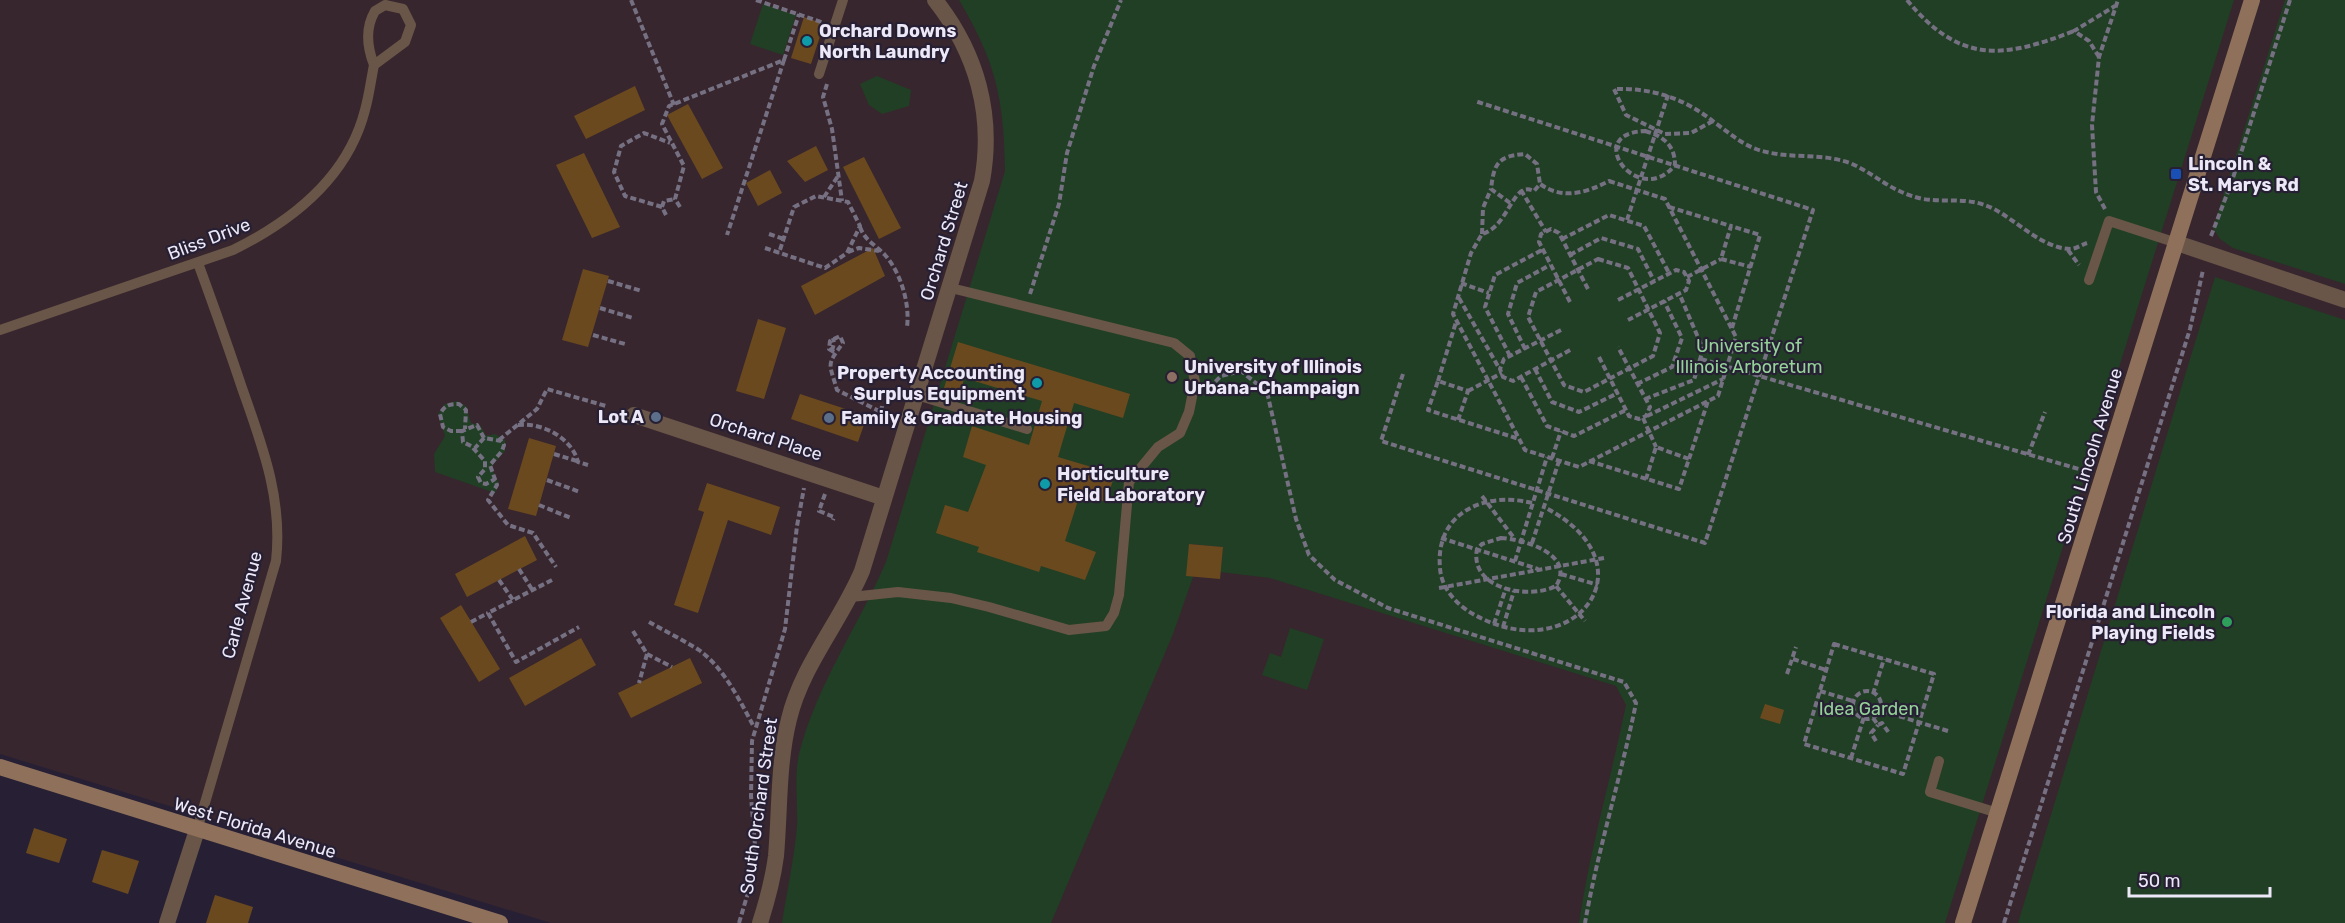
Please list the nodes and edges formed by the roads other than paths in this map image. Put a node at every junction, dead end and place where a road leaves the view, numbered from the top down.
1 (843, 0) edge
2 (935, 0) edge
3 (2252, 0) edge
4 (374, 65) junction
5 (819, 74) road end
6 (2177, 243) junction
7 (198, 263) junction
8 (2089, 280) dead end
9 (951, 288) junction
10 (2345, 300) edge
11 (0, 330) edge
12 (917, 395) junction
13 (634, 416) dead end
14 (1027, 429) dead end
15 (884, 498) junction
16 (851, 597) junction
17 (1939, 761) dead end
18 (0, 767) edge
19 (1998, 813) junction
20 (197, 830) junction
21 (167, 923) edge
22 (500, 923) edge
23 (760, 923) edge
24 (1963, 923) edge

1 - 5 lane
2 - 9 street, Orchard Street
3 - 6 main road, South Lincoln Avenue
4 - 4 lane, Bliss Drive
4 - 7 lane, Bliss Drive
6 - 8 lane
6 - 10 street
6 - 19 main road, South Lincoln Avenue
7 - 11 lane, Bliss Drive
7 - 20 lane, Carle Avenue
9 - 12 street, Orchard Street
9 - 16 lane
12 - 14 lane
12 - 15 street, Orchard Street
13 - 15 street, Orchard Place
15 - 16 street, South Orchard Street
16 - 23 street, South Orchard Street
17 - 19 lane
18 - 20 main road, West Florida Avenue
19 - 24 main road, South Lincoln Avenue
20 - 21 street, Carle Avenue
20 - 22 main road, West Florida Avenue

